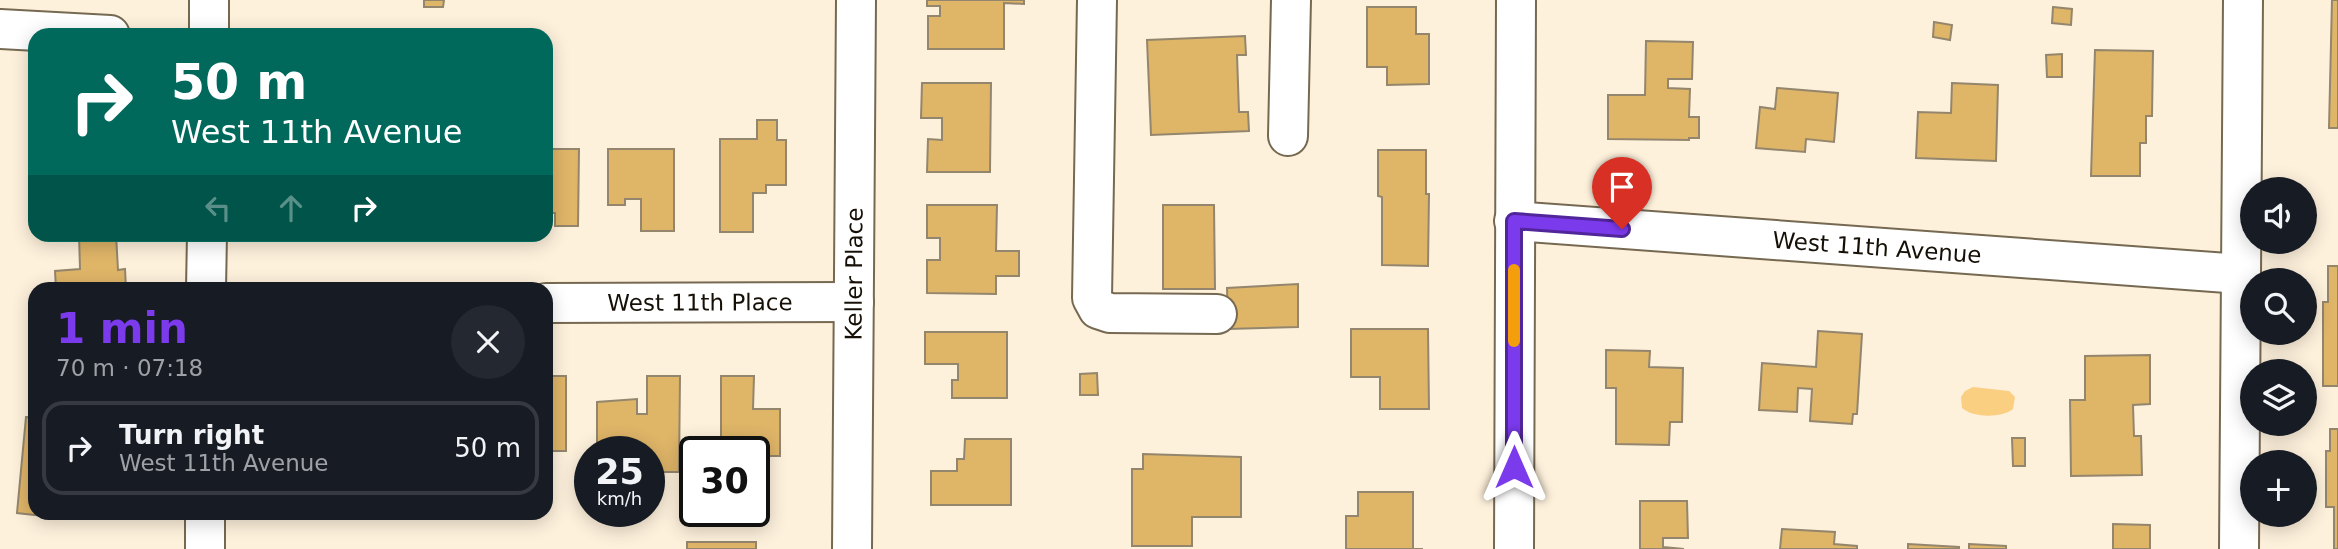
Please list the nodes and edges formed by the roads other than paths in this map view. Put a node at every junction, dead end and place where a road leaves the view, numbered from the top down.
1 (209, 0) edge
2 (856, 0) edge
3 (1097, 0) edge
4 (1291, 0) edge
5 (1516, 0) edge
6 (2243, 0) edge
7 (209, 28) edge
8 (0, 29) edge
9 (28, 31) edge
10 (1288, 136) dead end
11 (1514, 221) junction
12 (207, 242) edge
13 (2241, 268) edge
14 (2240, 274) edge
15 (206, 282) edge
16 (854, 302) junction
17 (553, 303) edge
18 (1217, 314) dead end
19 (2240, 345) edge
20 (205, 520) edge
21 (205, 549) edge
22 (852, 549) edge
23 (1514, 549) edge
24 (2239, 549) edge

1 - 7 street
2 - 16 street, Keller Place
3 - 18 street
4 - 10 street
5 - 11 street
6 - 13 street
8 - 9 street
11 - 14 street, West 11th Avenue
11 - 23 street
12 - 15 street
16 - 17 street, West 11th Place
16 - 22 street, Keller Place
19 - 24 street
20 - 21 street

